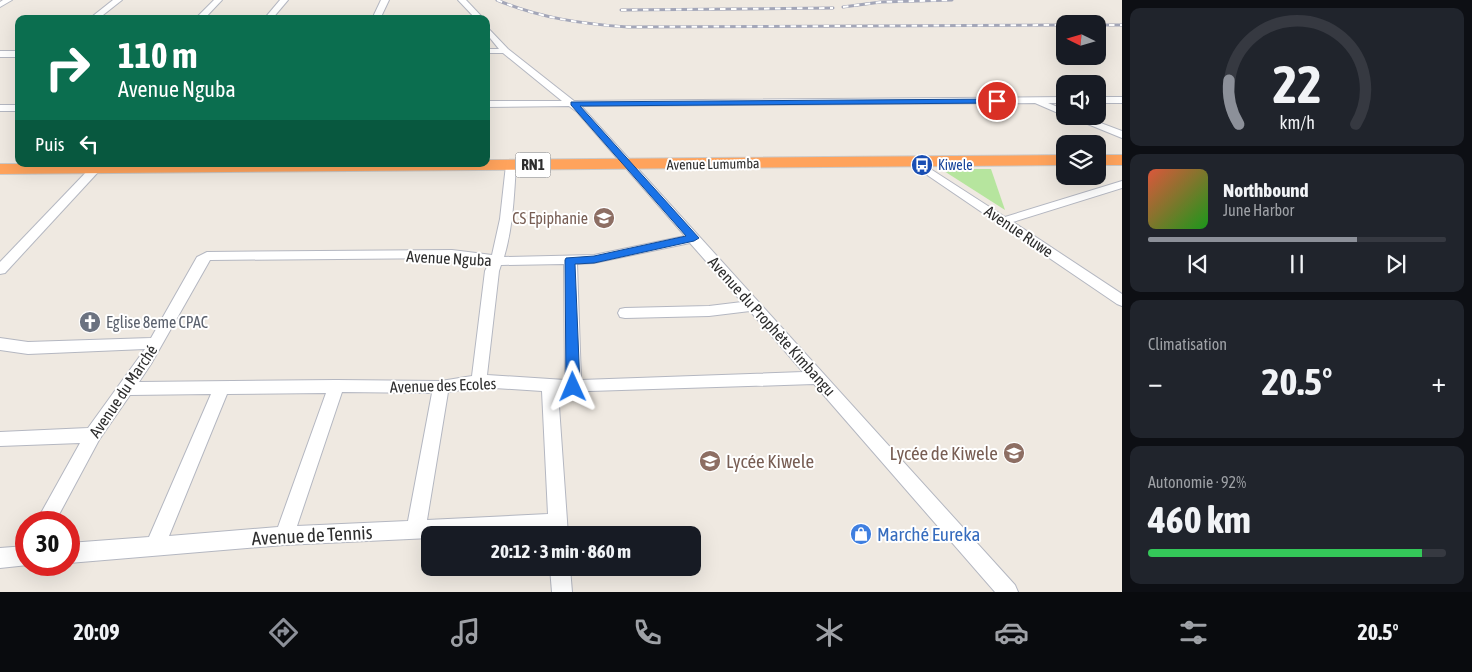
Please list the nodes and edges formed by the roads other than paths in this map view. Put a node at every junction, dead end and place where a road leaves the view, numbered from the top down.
1 (8, 0) edge
2 (118, 0) edge
3 (218, 0) edge
4 (284, 0) edge
5 (385, 0) edge
6 (462, 0) edge
7 (0, 5) edge
8 (98, 15) edge
9 (203, 15) edge
10 (271, 15) edge
11 (378, 15) edge
12 (476, 15) edge
13 (490, 33) edge
14 (490, 51) edge
15 (504, 51) junction
16 (0, 54) edge
17 (15, 54) edge
18 (1056, 100) edge
19 (1106, 100) edge
20 (1122, 100) edge
21 (1034, 101) junction
22 (490, 104) edge
23 (574, 104) junction
24 (0, 108) edge
25 (15, 108) edge
26 (1056, 110) edge
27 (1095, 125) edge
28 (1122, 136) edge
29 (1056, 160) edge
30 (1106, 160) edge
31 (1122, 160) edge
32 (915, 162) junction
33 (628, 164) junction
34 (490, 166) edge
35 (511, 166) junction
36 (120, 167) edge
37 (96, 168) junction
38 (0, 169) edge
39 (1122, 184) edge
40 (1004, 221) junction
41 (694, 238) junction
42 (202, 260) joint
43 (497, 260) junction
44 (570, 260) junction
45 (0, 270) edge
46 (1122, 301) edge
47 (754, 305) junction
48 (625, 313) dead end
49 (155, 343) junction
50 (0, 345) edge
51 (819, 378) junction
52 (479, 380) junction
53 (550, 385) junction
54 (336, 386) junction
55 (222, 387) junction
56 (441, 387) junction
57 (573, 387) junction
58 (125, 389) junction
59 (93, 436) junction
60 (0, 439) edge
61 (51, 511) edge
62 (557, 526) edge
63 (416, 528) junction
64 (421, 528) edge
65 (284, 536) junction
66 (155, 545) junction
67 (80, 552) edge
68 (561, 576) edge
69 (562, 592) edge
70 (1008, 592) edge

1 - 7 street
2 - 8 street
3 - 9 street
4 - 10 street
5 - 11 street
6 - 12 street
13 - 15 street, Avenue du Prophète Kimbangu
14 - 15 street
15 - 23 street, Avenue du Prophète Kimbangu
16 - 17 street
18 - 21 street
19 - 20 street
21 - 23 street
21 - 26 street
22 - 23 street
23 - 33 street, Avenue du Prophète Kimbangu
24 - 25 street
27 - 28 street
29 - 32 highway, Avenue Lumumba / RN1
30 - 31 highway
32 - 33 highway, Avenue Lumumba / RN1
32 - 40 street, Avenue Ruwe
33 - 35 highway, Avenue Lumumba / RN1
33 - 41 street, Avenue du Prophète Kimbangu
34 - 35 highway, Avenue Lumumba / RN1
35 - 43 street
36 - 37 highway, Avenue Lumumba / RN1
37 - 38 highway, Avenue Lumumba / RN1
37 - 45 street
39 - 40 street
40 - 46 street, Avenue Ruwe
41 - 44 street, Avenue Nguba
41 - 47 street, Avenue du Prophète Kimbangu
42 - 43 street, Avenue Nguba
42 - 49 street, Avenue du Marché
43 - 44 street, Avenue Nguba
43 - 52 street
44 - 57 street
47 - 48 street
47 - 51 street, Avenue du Prophète Kimbangu
49 - 50 street
49 - 58 street, Avenue du Marché
51 - 57 street, Avenue des Ecoles
51 - 70 street, Avenue du Prophète Kimbangu
52 - 53 street, Avenue des Ecoles
52 - 56 street, Avenue des Ecoles
53 - 57 street, Avenue des Ecoles
53 - 62 street
54 - 55 street, Avenue des Ecoles
54 - 56 street, Avenue des Ecoles
54 - 65 street
55 - 58 street, Avenue des Ecoles
55 - 66 street
56 - 63 street
58 - 59 street, Avenue du Marché
59 - 60 street
59 - 61 street, Avenue du Marché
63 - 64 street, Avenue de Tennis
63 - 65 street, Avenue de Tennis
65 - 66 street, Avenue de Tennis
66 - 67 street, Avenue de Tennis
68 - 69 street

